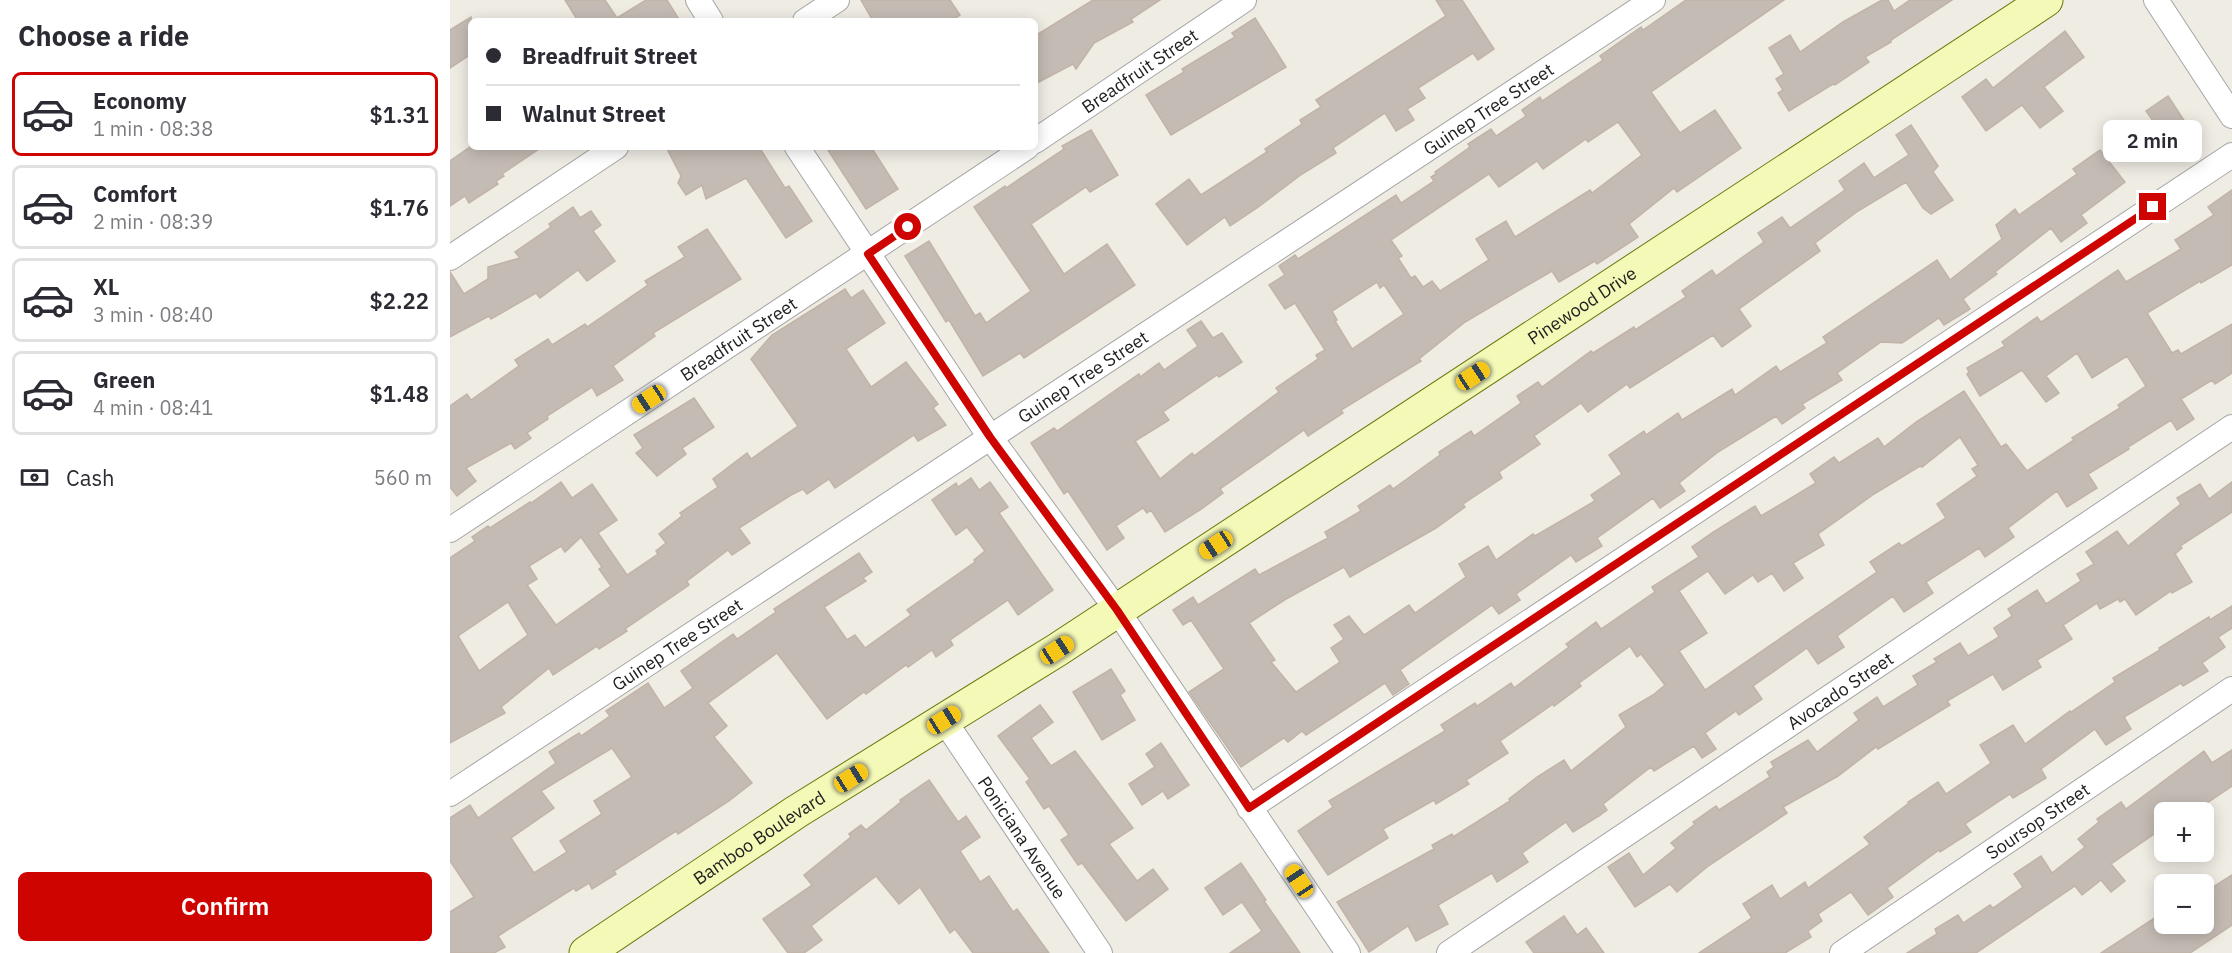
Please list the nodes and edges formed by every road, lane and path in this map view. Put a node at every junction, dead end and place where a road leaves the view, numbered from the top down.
1 (698, 0) edge
2 (837, 0) edge
3 (1244, 0) edge
4 (1653, 0) edge
5 (2046, 0) edge
6 (2156, 0) edge
7 (709, 18) edge
8 (810, 18) edge
9 (2232, 116) edge
10 (1038, 139) edge
11 (612, 150) edge
12 (799, 150) edge
13 (1023, 150) edge
14 (2232, 155) edge
15 (868, 254) junction
16 (450, 258) edge
17 (2232, 428) edge
18 (990, 437) junction
19 (450, 530) edge
20 (1117, 610) junction
21 (2232, 689) edge
22 (944, 720) junction
23 (450, 794) edge
24 (1249, 808) junction
25 (586, 953) edge
26 (1100, 953) edge
27 (1348, 953) edge
28 (1449, 953) edge
29 (1842, 953) edge

1 - 7 street
2 - 8 street
3 - 10 street, Breadfruit Street
4 - 18 street, Guinep Tree Street
5 - 20 main road, Pinewood Drive
6 - 9 street
11 - 16 street
12 - 15 street
13 - 15 street, Breadfruit Street
14 - 24 street
15 - 18 street
15 - 19 street, Breadfruit Street
17 - 28 street, Avocado Street
18 - 20 street
18 - 23 street, Guinep Tree Street
20 - 22 main road, Bamboo Boulevard
20 - 24 street
21 - 29 street, Soursop Street
22 - 25 main road, Bamboo Boulevard
22 - 26 street, Poniciana Avenue
24 - 27 street

